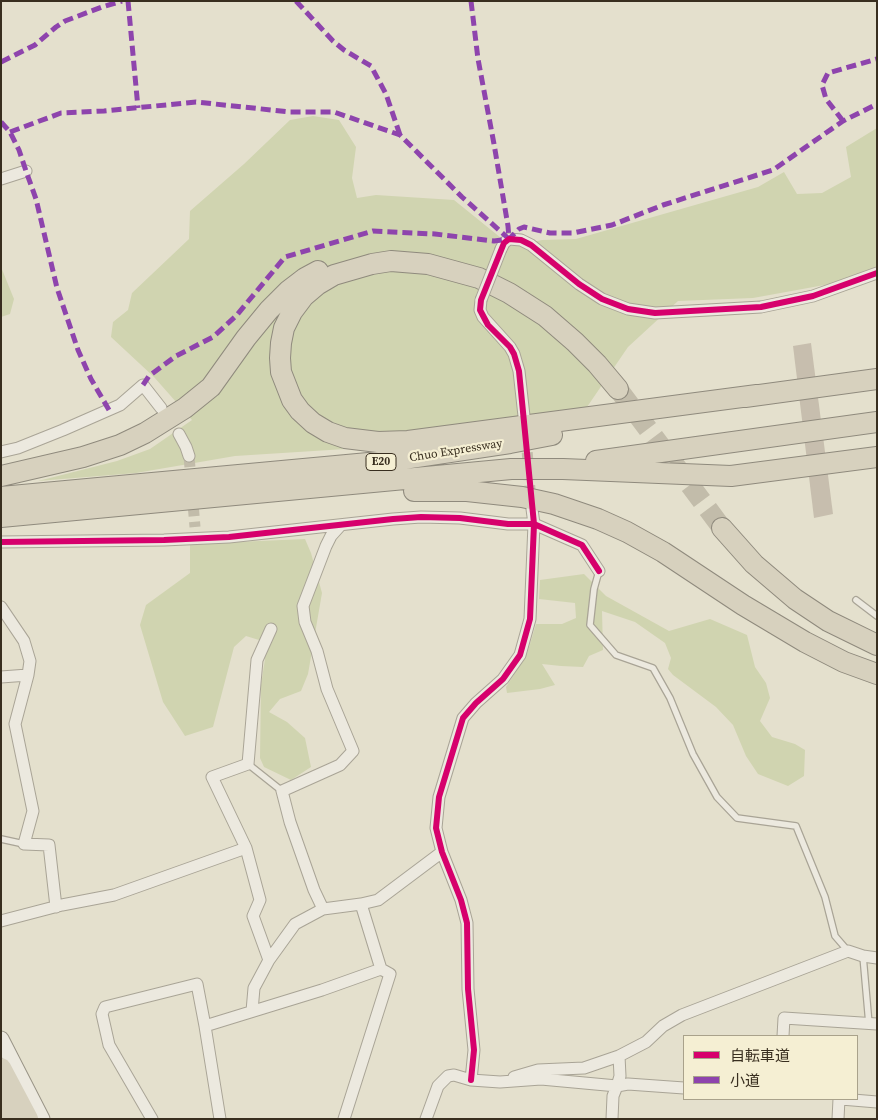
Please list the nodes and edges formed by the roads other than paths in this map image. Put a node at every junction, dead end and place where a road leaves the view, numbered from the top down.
1 (26, 171) dead end
2 (1, 179) edge
3 (877, 273) edge
4 (877, 379) edge
5 (757, 395) junction
6 (162, 408) dead end
7 (524, 416) dead end
8 (877, 422) edge
9 (179, 434) dead end
10 (1, 452) edge
11 (189, 456) tunnel mouth
12 (877, 457) edge
13 (541, 469) junction
14 (1, 476) edge
15 (1, 498) edge
16 (123, 506) junction
17 (532, 509) tunnel mouth
18 (1, 517) edge
19 (534, 524) junction
20 (340, 526) junction
21 (195, 527) tunnel mouth
22 (195, 539) junction
23 (1, 542) edge
24 (599, 571) joint
25 (856, 600) dead end
26 (1, 607) edge
27 (877, 616) edge
28 (272, 629) dead end
29 (877, 632) edge
30 (877, 645) edge
31 (877, 674) edge
32 (28, 675) junction
33 (1, 676) edge
34 (248, 764) junction
35 (282, 791) junction
36 (1, 839) edge
37 (24, 844) junction
38 (246, 848) junction
39 (442, 852) junction
40 (361, 904) junction
41 (56, 907) junction
42 (323, 909) junction
43 (1, 921) edge
44 (848, 951) junction
45 (863, 956) junction
46 (877, 958) edge
47 (269, 960) junction
48 (381, 970) junction
49 (252, 1011) junction
50 (873, 1024) edge
51 (205, 1026) junction
52 (783, 1035) edge
53 (1, 1039) edge
54 (619, 1056) junction
55 (1, 1068) edge
56 (472, 1080) junction
57 (500, 1082) junction
58 (617, 1086) junction
59 (683, 1088) edge
60 (1, 1099) edge
61 (840, 1100) edge
62 (852, 1100) edge
63 (877, 1102) edge
64 (11, 1119) edge
65 (28, 1119) edge
66 (42, 1119) edge
67 (152, 1119) edge
68 (220, 1119) edge
69 (344, 1119) edge
70 (426, 1119) edge
71 (612, 1119) edge
72 (838, 1119) edge

1 - 2 street
3 - 7 street, bridge
4 - 5 highway, Chuo Expressway / E20
5 - 14 highway
5 - 15 highway, Chuo Expressway / E20
6 - 10 street
8 - 13 highway
9 - 11 street
12 - 13 highway, Chuo Expressway / E20
13 - 16 highway, Chuo Expressway / E20
16 - 18 highway, Chuo Expressway / E20
16 - 31 highway
17 - 19 street
19 - 20 street
19 - 24 street
19 - 39 street
20 - 22 street
20 - 35 street
21 - 22 street
22 - 23 street
24 - 44 lane
25 - 27 lane
26 - 32 street
28 - 34 street
29 - 30 highway
32 - 33 street
32 - 37 street
34 - 35 lane
34 - 38 street
35 - 42 street
36 - 37 lane
37 - 41 street
38 - 41 street
38 - 47 street
39 - 40 street
39 - 56 street
40 - 42 street
40 - 48 street
41 - 43 street
42 - 47 street
44 - 45 street
44 - 54 street
45 - 46 street
45 - 50 lane
47 - 49 street
48 - 49 street
48 - 69 street
49 - 51 street
50 - 52 street
51 - 67 street
51 - 68 street
53 - 66 street
54 - 57 street
54 - 58 street
55 - 65 highway
56 - 57 street
56 - 70 street
57 - 58 street
58 - 59 street
58 - 71 street
60 - 64 highway
61 - 72 street
62 - 63 street

